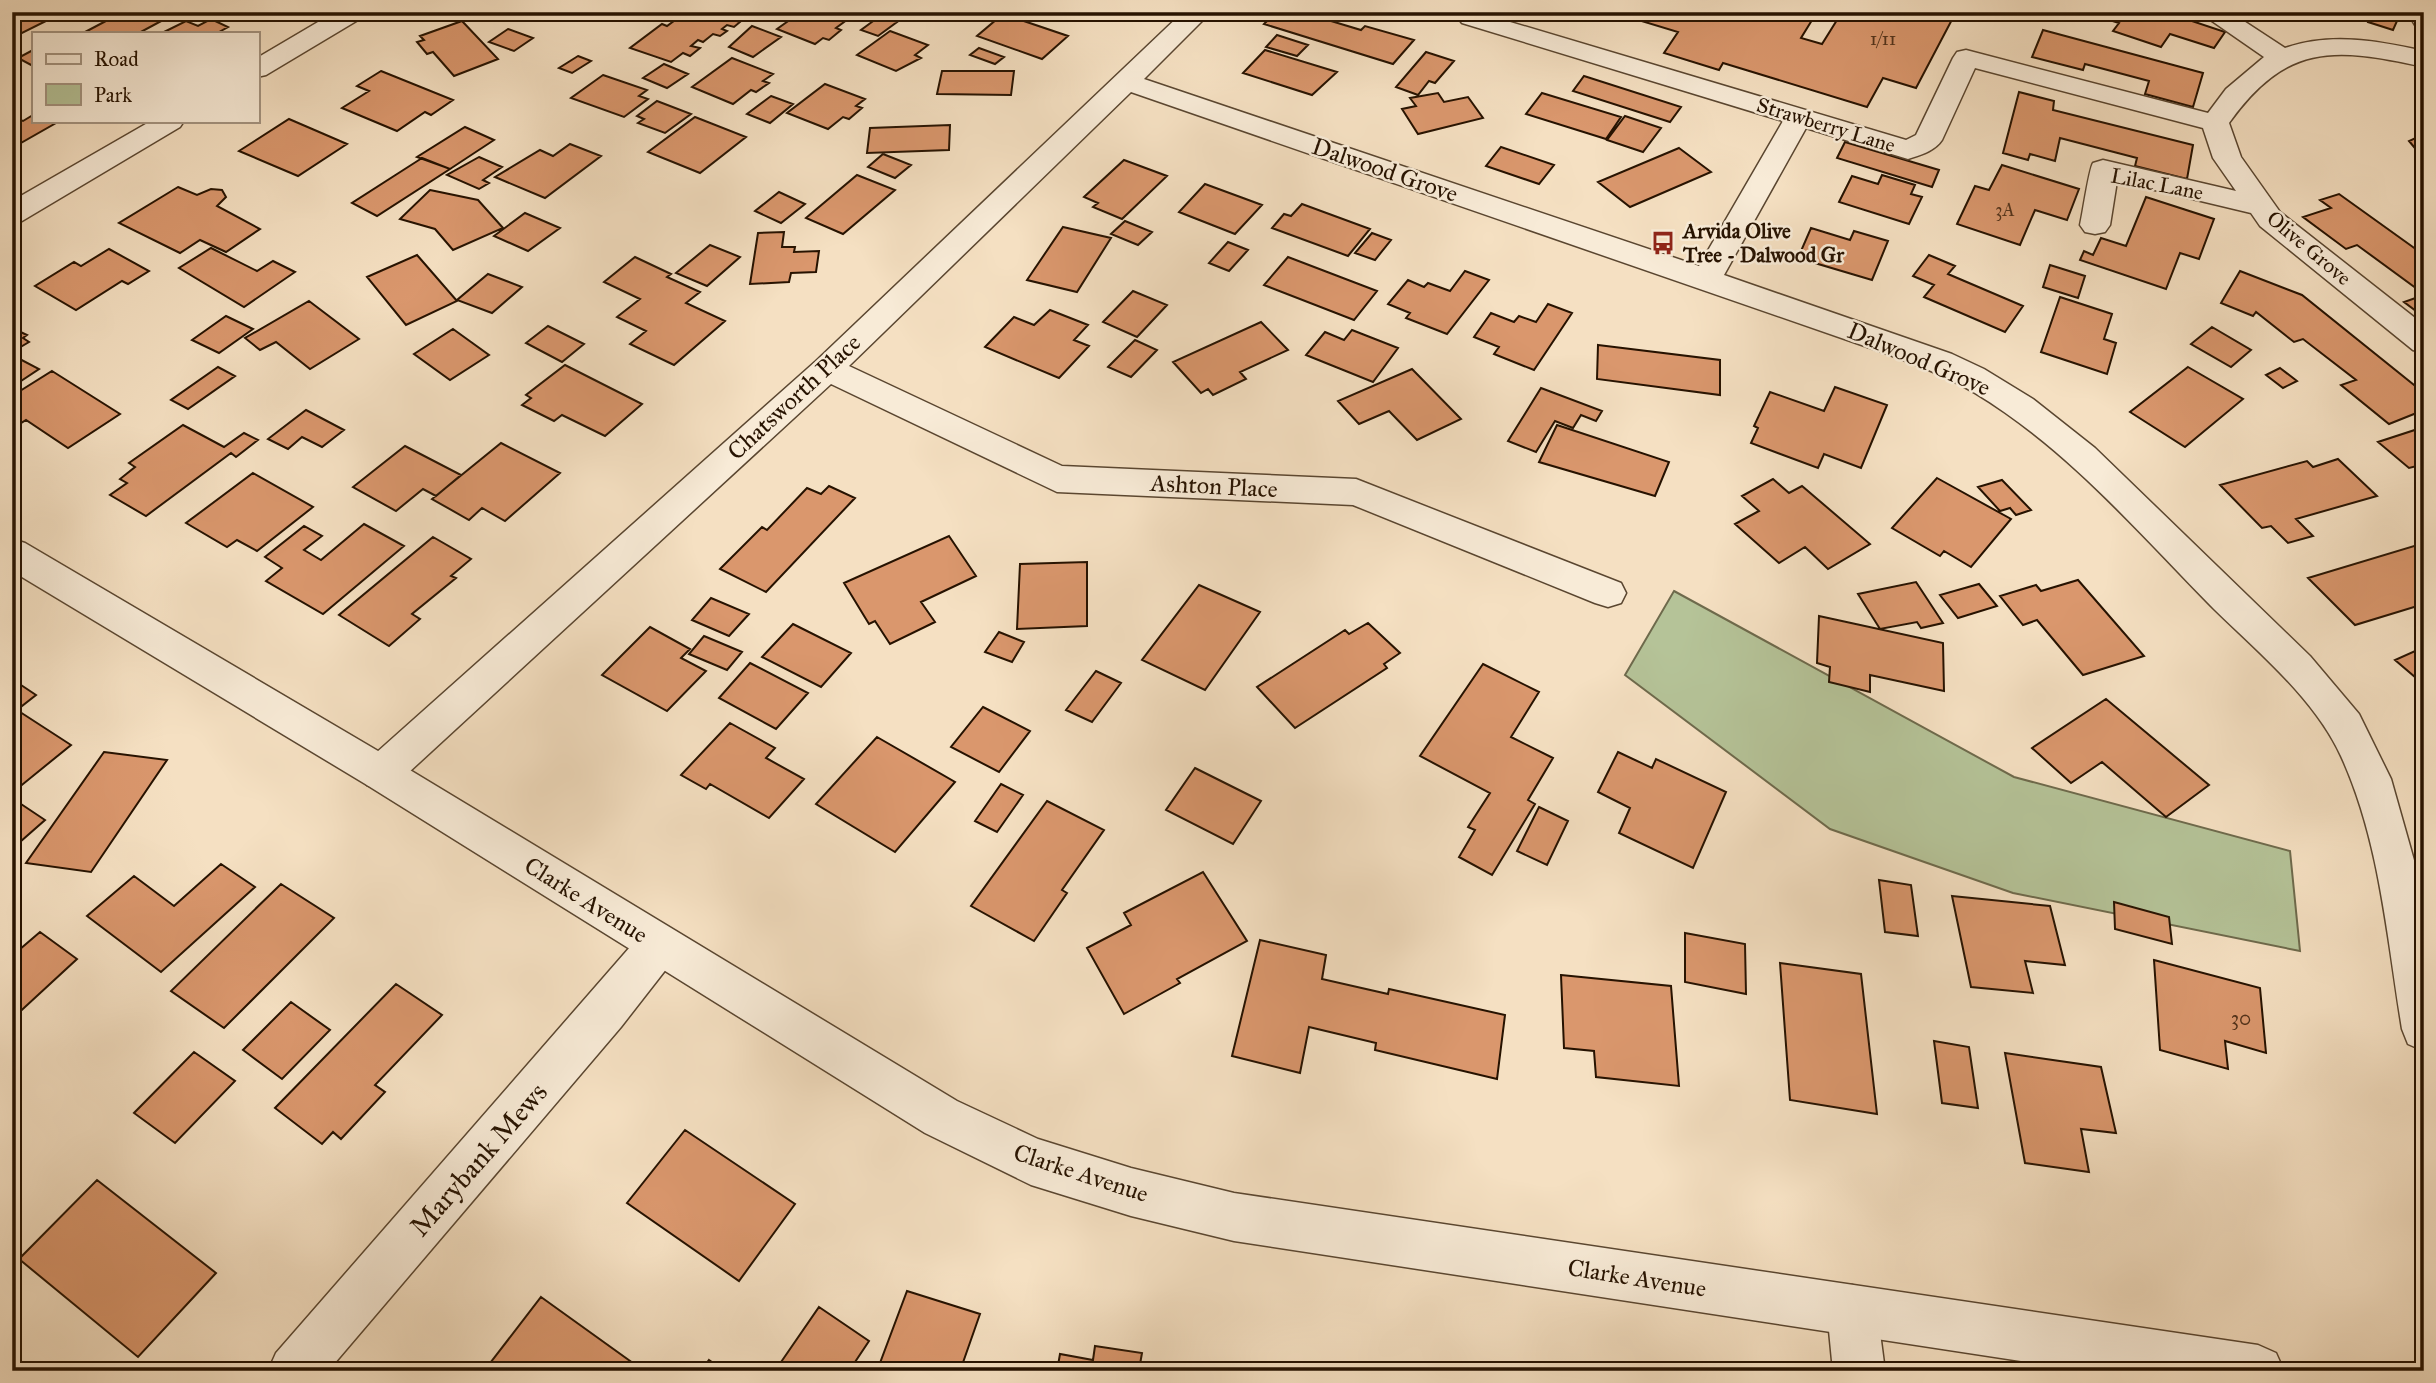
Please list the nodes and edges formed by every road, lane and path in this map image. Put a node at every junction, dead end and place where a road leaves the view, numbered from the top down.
1 (1198, 12) edge
2 (2212, 12) edge
3 (2420, 12) edge
4 (346, 14) edge
5 (1471, 18) dead end
6 (2424, 20) edge
7 (2280, 56) junction
8 (2423, 56) edge
9 (259, 68) edge
10 (1125, 81) junction
11 (1799, 117) junction
12 (168, 122) edge
13 (2215, 123) junction
14 (2261, 206) junction
15 (12, 214) edge
16 (2095, 225) dead end
17 (1706, 280) junction
18 (2424, 342) edge
19 (827, 369) junction
20 (12, 553) edge
21 (1608, 593) dead end
22 (381, 773) junction
23 (659, 945) junction
24 (2424, 1029) edge
25 (1852, 1310) junction
26 (294, 1371) edge
27 (1858, 1371) edge
28 (2258, 1371) edge

1 - 10 street, Chatsworth Place
2 - 7 street
3 - 6 street
4 - 9 street
5 - 11 street, Strawberry Lane
7 - 8 street
7 - 13 street
10 - 17 street, Dalwood Grove
10 - 19 street, Chatsworth Place
11 - 13 street, Strawberry Lane
11 - 17 street
12 - 15 street
13 - 14 street, Olive Grove
14 - 16 street, Lilac Lane
14 - 18 street, Olive Grove
17 - 24 street, Dalwood Grove
19 - 21 street, Ashton Place
19 - 22 street, Chatsworth Place
20 - 22 street, Clarke Avenue
22 - 23 street, Clarke Avenue
23 - 25 street, Clarke Avenue
23 - 26 street, Marybank Mews
25 - 27 street
25 - 28 street, Clarke Avenue

